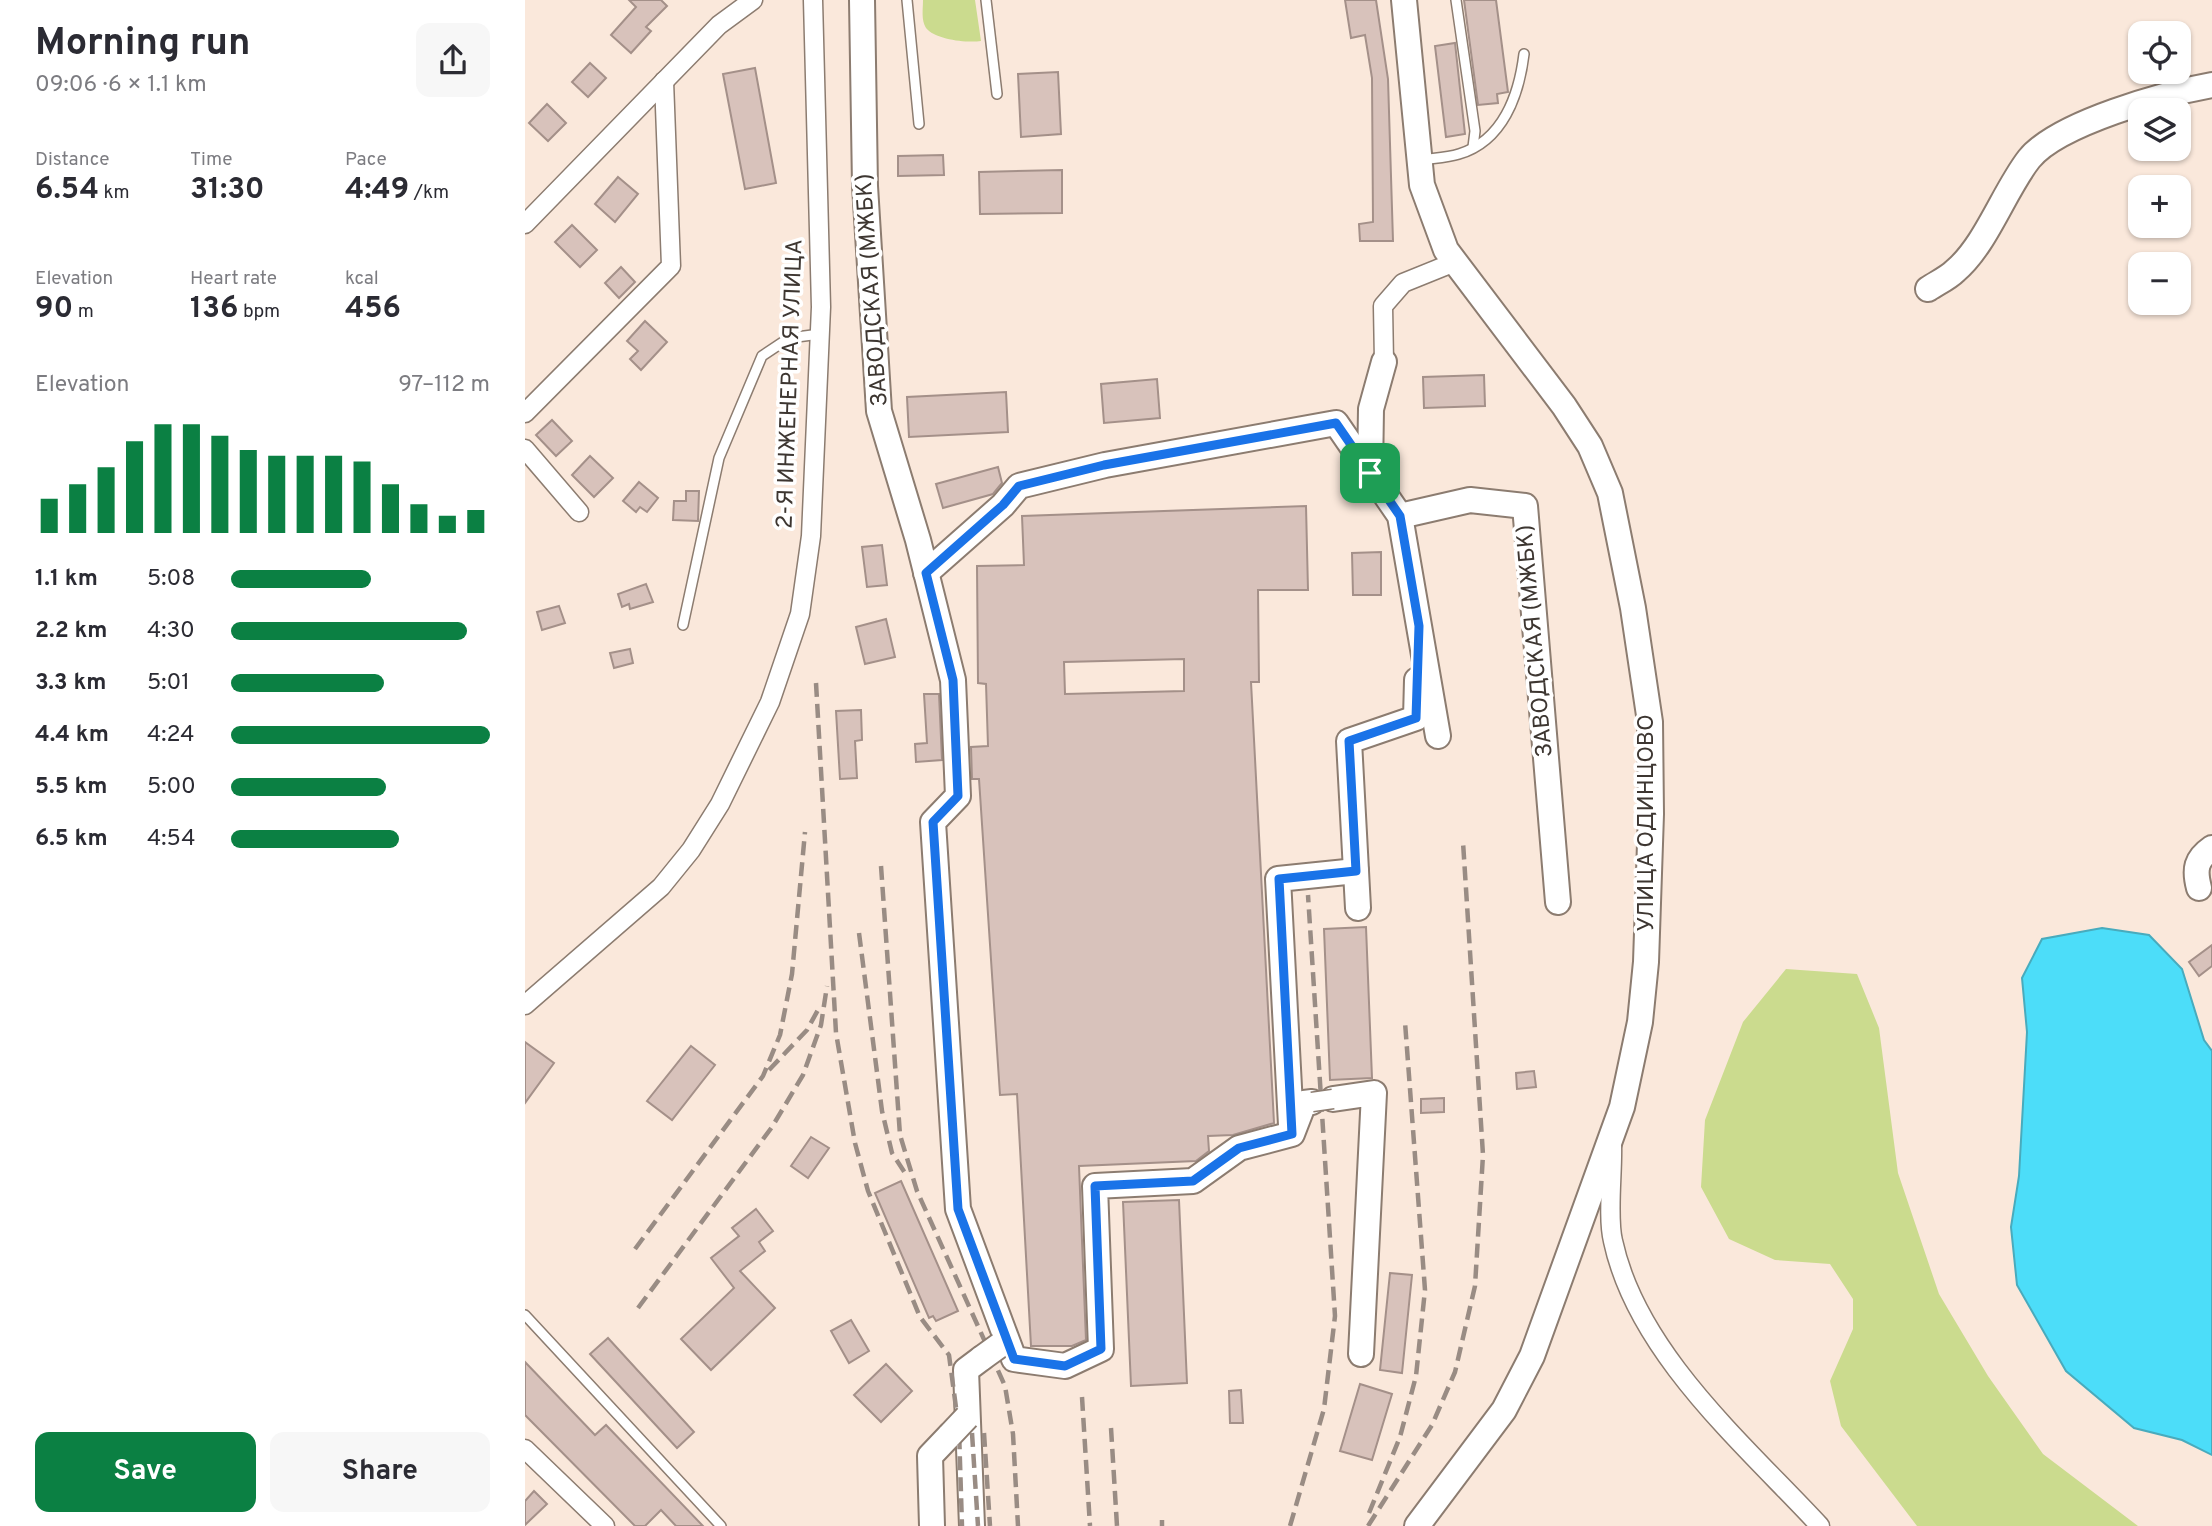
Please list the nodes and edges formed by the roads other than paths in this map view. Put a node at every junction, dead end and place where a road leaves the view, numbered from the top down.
1 (753, 0) edge
2 (813, 0) edge
3 (862, 0) edge
4 (907, 0) edge
5 (986, 0) edge
6 (1404, 0) edge
7 (1455, 0) edge
8 (1524, 54) dead end
9 (664, 81) junction
10 (2212, 85) edge
11 (996, 94) dead end
12 (919, 124) dead end
13 (1473, 147) junction
14 (1419, 160) junction
15 (525, 224) edge
16 (1455, 262) junction
17 (1928, 289) dead end
18 (820, 334) junction
19 (1384, 362) joint
20 (525, 413) edge
21 (525, 449) edge
22 (1370, 473) junction
23 (579, 512) dead end
24 (1400, 516) junction
25 (926, 573) junction
26 (683, 625) dead end
27 (1419, 626) junction
28 (1438, 736) dead end
29 (2212, 848) edge
30 (1356, 871) junction
31 (2199, 888) dead end
32 (1558, 902) dead end
33 (1358, 908) dead end
34 (525, 1005) edge
35 (1292, 1134) junction
36 (1612, 1135) junction
37 (525, 1315) edge
38 (996, 1347) junction
39 (1361, 1354) dead end
40 (967, 1416) junction
41 (525, 1449) edge
42 (605, 1526) edge
43 (721, 1526) edge
44 (932, 1526) edge
45 (972, 1526) edge
46 (1417, 1526) edge
47 (1820, 1526) edge

1 - 9 street
2 - 18 street, 2-Я ИНЖЕНЕРНАЯ УЛИЦА
3 - 25 street, ЗАВОДСКАЯ (МЖБК)
4 - 12 lane
5 - 11 lane
6 - 14 street, УЛИЦА ОДИНЦОВО
7 - 13 lane
8 - 13 lane
9 - 15 street
9 - 20 street
10 - 17 street
13 - 14 lane
14 - 16 street, УЛИЦА ОДИНЦОВО
16 - 19 street
16 - 36 street, УЛИЦА ОДИНЦОВО
18 - 26 lane
18 - 34 street, 2-Я ИНЖЕНЕРНАЯ УЛИЦА
19 - 22 street
21 - 23 street
22 - 24 street
22 - 25 street
24 - 27 street
24 - 32 street, ЗАВОДСКАЯ (МЖБК)
25 - 38 street, ЗАВОДСКАЯ (МЖБК)
27 - 28 street
27 - 30 street
29 - 31 street
30 - 33 street
30 - 35 street
35 - 38 street, ЗАВОДСКАЯ (МЖБК)
35 - 39 street
36 - 46 street, УЛИЦА ОДИНЦОВО
36 - 47 street
37 - 43 lane
38 - 40 street
40 - 44 street, bridge
40 - 45 street
41 - 42 street

